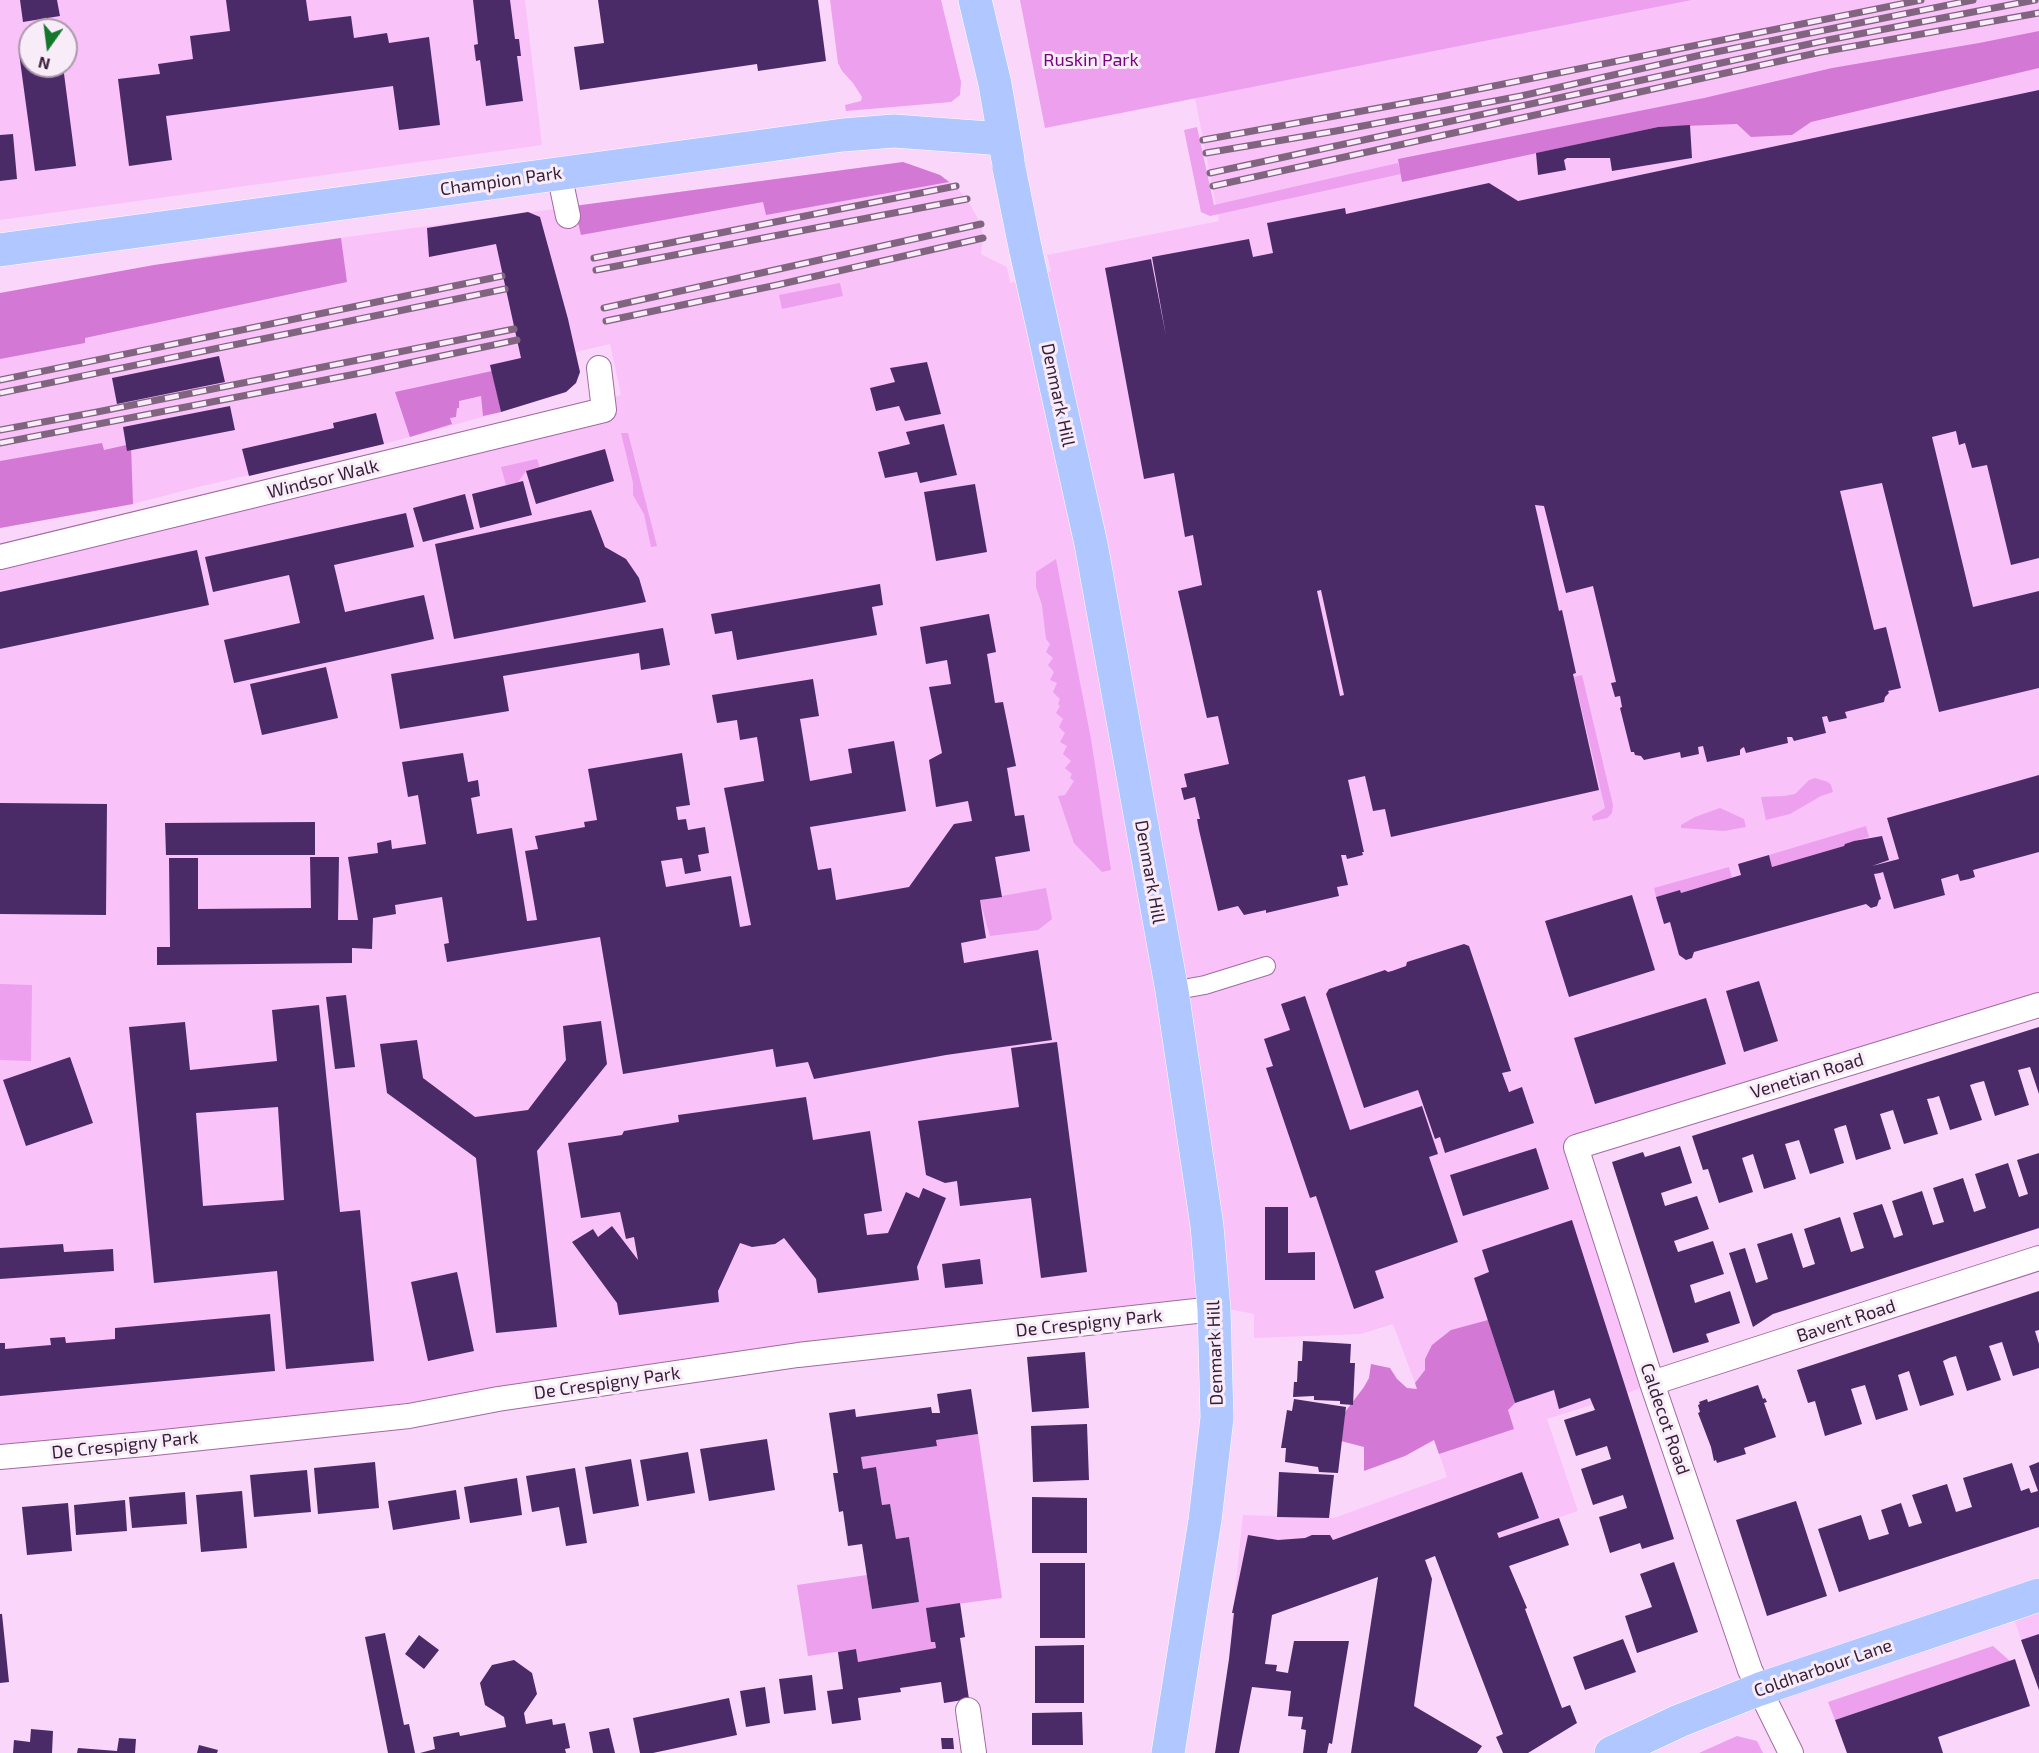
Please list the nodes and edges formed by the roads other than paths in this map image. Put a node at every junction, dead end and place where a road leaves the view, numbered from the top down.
1 (975, 0) edge
2 (1006, 154) junction
3 (559, 173) junction
4 (568, 216) dead end
5 (0, 250) edge
6 (599, 368) dead end
7 (0, 557) edge
8 (1266, 966) dead end
9 (1172, 991) junction
10 (2039, 1005) edge
11 (1576, 1147) joint
12 (2039, 1258) edge
13 (1214, 1310) junction
14 (1652, 1383) junction
15 (0, 1457) edge
16 (2039, 1595) edge
17 (1760, 1689) junction
18 (968, 1710) dead end
19 (974, 1753) edge
20 (1168, 1753) edge
21 (1611, 1753) edge
22 (1791, 1753) edge

1 - 2 main road, Denmark Hill
2 - 3 main road, Champion Park
2 - 9 main road, Denmark Hill, bridge
3 - 4 street
3 - 5 main road, Champion Park
6 - 7 street, Windsor Walk
8 - 9 street
9 - 13 main road, Denmark Hill
10 - 11 street, Venetian Road
11 - 14 street, Caldecot Road
12 - 14 street, Bavent Road
13 - 15 street, De Crespigny Park
13 - 20 main road, Denmark Hill
14 - 17 street, Caldecot Road
16 - 17 main road, Coldharbour Lane
17 - 21 main road, Coldharbour Lane
17 - 22 street, Caldecot Road
18 - 19 street

